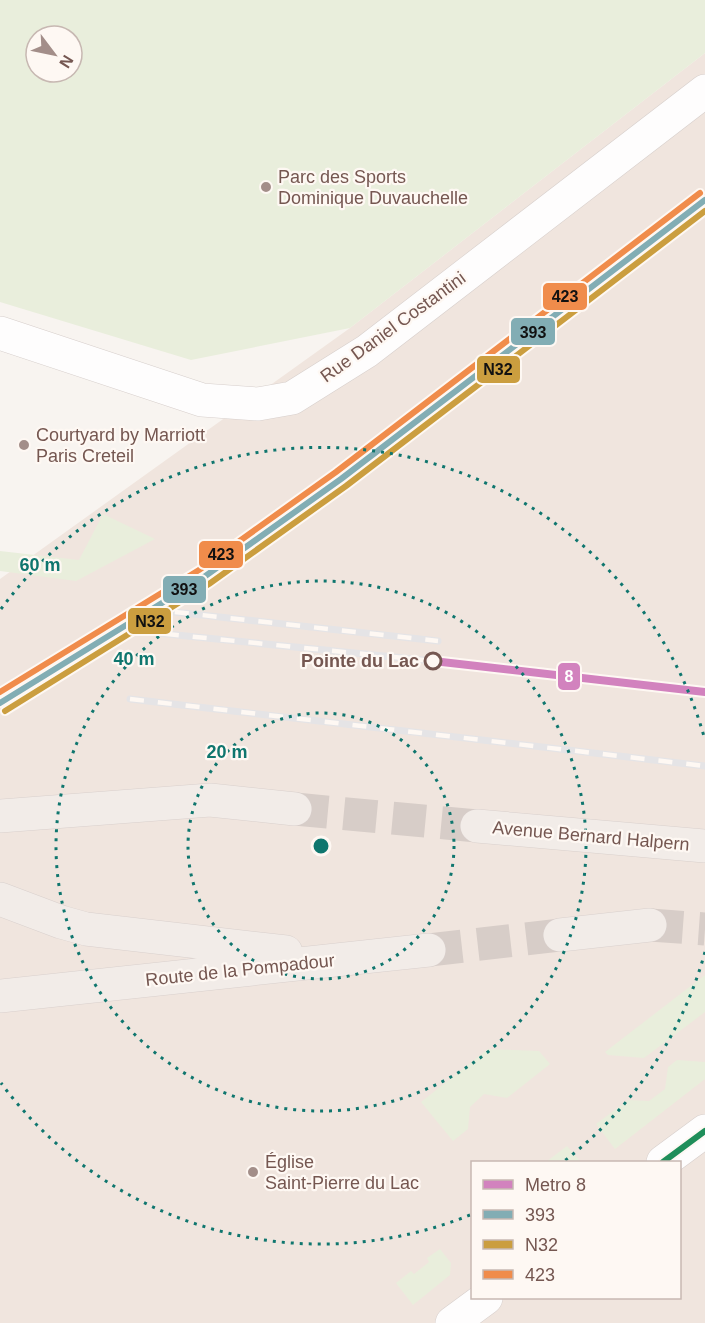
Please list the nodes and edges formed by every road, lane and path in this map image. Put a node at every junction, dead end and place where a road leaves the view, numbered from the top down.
1 (705, 91) edge
2 (0, 333) edge
3 (295, 809) tunnel mouth
4 (0, 816) edge
5 (477, 826) tunnel mouth
6 (705, 846) edge
7 (0, 899) edge
8 (650, 925) tunnel mouth
9 (560, 935) tunnel mouth
10 (429, 950) tunnel mouth
11 (345, 959) junction
12 (0, 996) edge
13 (705, 1131) edge
14 (664, 1161) edge

1 - 2 street, Rue Daniel Costantini
3 - 4 main road
5 - 6 main road, Avenue Bernard Halpern
7 - 11 main road, Route de la Pompadour
8 - 9 main road
10 - 11 main road
11 - 12 main road, Route de la Pompadour
13 - 14 street

